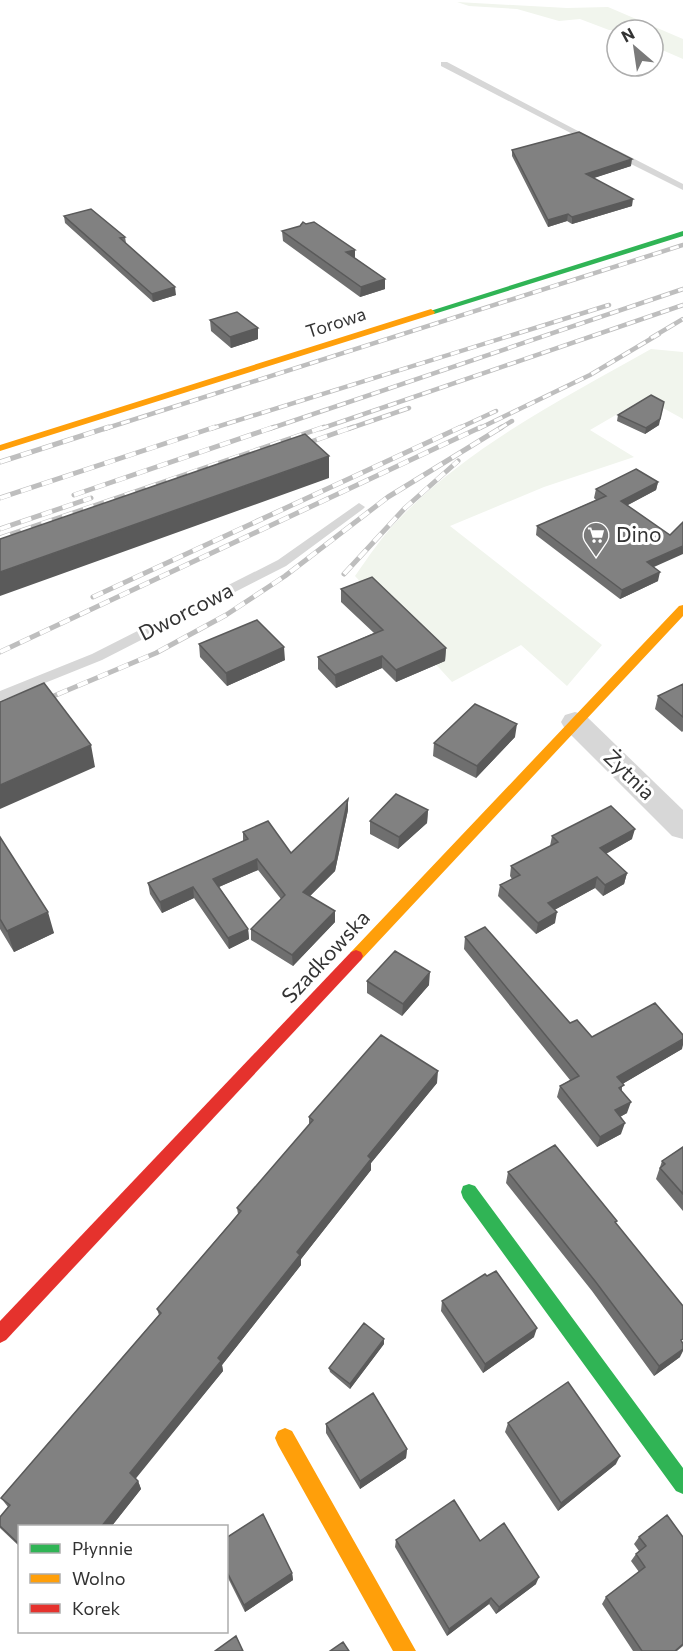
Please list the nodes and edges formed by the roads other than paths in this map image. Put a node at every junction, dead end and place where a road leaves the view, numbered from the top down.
1 (444, 64) dead end
2 (600, 145) edge
3 (610, 150) edge
4 (683, 188) edge
5 (683, 233) edge
6 (0, 448) edge
7 (359, 507) dead end
8 (683, 609) edge
9 (0, 696) edge
10 (575, 722) junction
11 (683, 828) edge
12 (469, 1192) dead end
13 (0, 1334) edge
14 (285, 1438) dead end
15 (683, 1484) edge
16 (405, 1651) edge

1 - 2 lane
3 - 4 lane
5 - 6 street, Torowa
7 - 9 lane, Dworcowa
8 - 10 street, Szadkowska
10 - 11 street, Żytnia
10 - 13 street, Szadkowska
12 - 15 street
14 - 16 street

